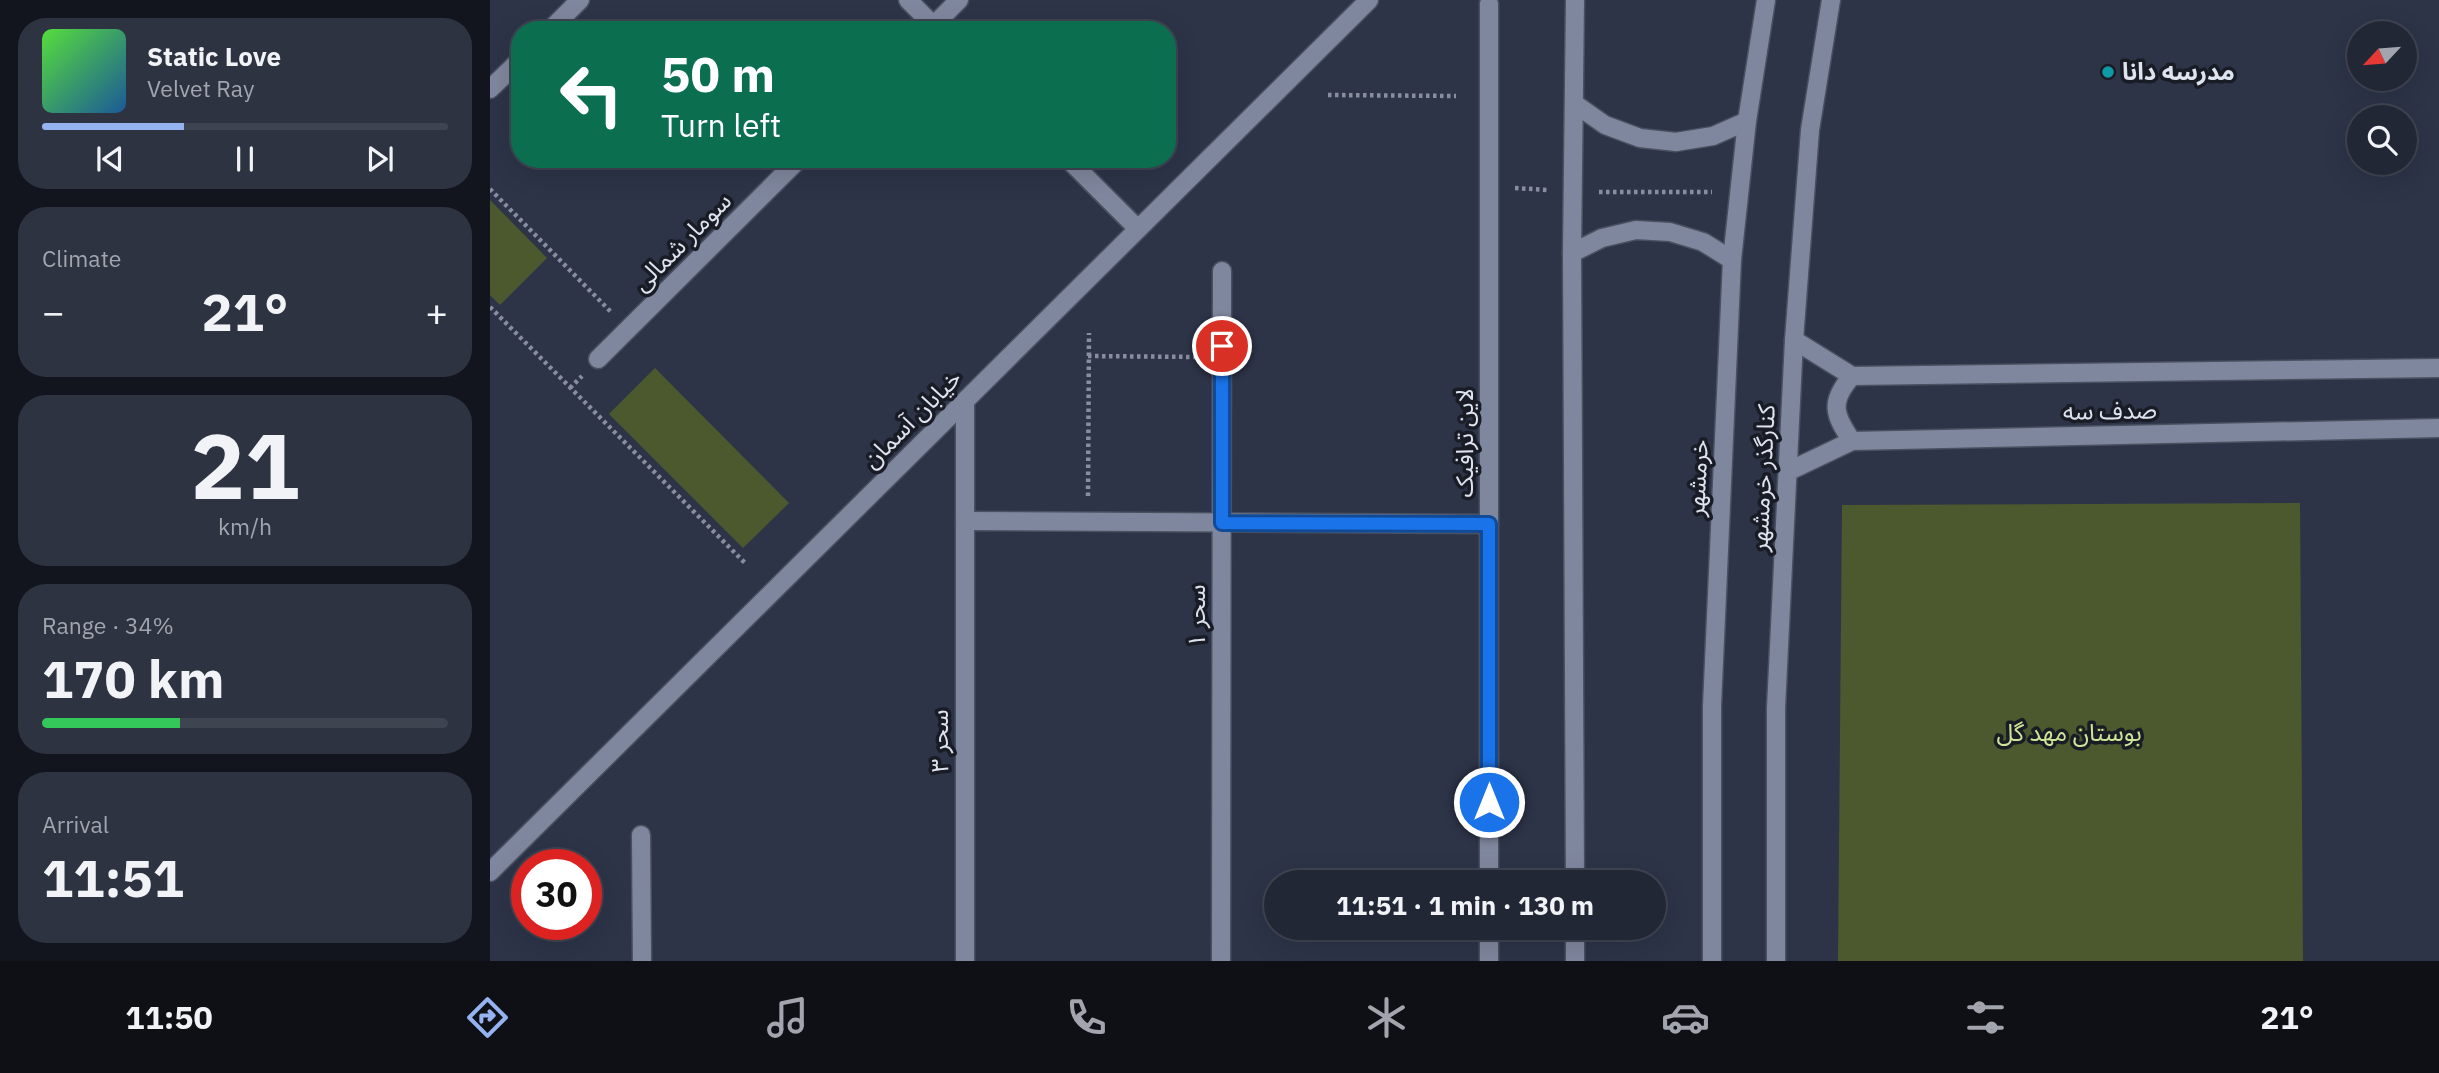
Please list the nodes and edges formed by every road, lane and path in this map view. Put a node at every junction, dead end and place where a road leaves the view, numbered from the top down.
1 (580, 0) edge
2 (908, 0) edge
3 (960, 0) edge
4 (1369, 0) edge
5 (1575, 0) edge
6 (1766, 0) edge
7 (1831, 0) edge
8 (1489, 4) dead end
9 (559, 21) edge
10 (928, 21) edge
11 (940, 21) edge
12 (511, 69) edge
13 (490, 89) edge
14 (1328, 95) dead end
15 (1456, 96) dead end
16 (1575, 104) junction
17 (1747, 121) junction
18 (790, 168) edge
19 (1077, 168) edge
20 (1490, 185) junction
21 (490, 189) edge
22 (1573, 192) junction
23 (1740, 192) junction
24 (1138, 229) junction
25 (1572, 253) junction
26 (1732, 260) junction
27 (1222, 271) dead end
28 (490, 307) edge
29 (612, 313) dead end
30 (1089, 332) dead end
31 (1794, 340) junction
32 (1088, 356) junction
33 (1199, 357) dead end
34 (598, 359) dead end
35 (2439, 368) edge
36 (1852, 376) junction
37 (965, 401) junction
38 (2439, 428) edge
39 (1852, 441) junction
40 (1789, 471) junction
41 (1088, 496) dead end
42 (965, 521) junction
43 (1222, 523) junction
44 (1489, 524) junction
45 (746, 564) dead end
46 (641, 835) dead end
47 (1489, 870) edge
48 (1575, 870) edge
49 (490, 872) edge
50 (1489, 940) edge
51 (1575, 940) edge
52 (642, 961) edge
53 (965, 961) edge
54 (1221, 961) edge
55 (1489, 961) edge
56 (1576, 961) edge
57 (1712, 961) edge
58 (1776, 961) edge

1 - 9 street
2 - 10 street
3 - 11 street
4 - 24 street, خیابان آسمان
5 - 16 street
6 - 17 street, خرمشهر
7 - 31 street, کنارگذر خرمشهر
8 - 20 street, لاین ترافیک
12 - 13 street
14 - 15 path
16 - 17 street
16 - 22 street
17 - 23 street, خرمشهر
18 - 34 street, سومار شمالی
19 - 24 street
20 - 22 path
20 - 44 street, لاین ترافیک
21 - 29 path
22 - 23 path
22 - 25 street
23 - 26 street, خرمشهر
24 - 37 street, خیابان آسمان
25 - 26 street
25 - 48 street
26 - 57 street, خرمشهر
27 - 43 street, سحر ۱
28 - 45 path
30 - 32 path
31 - 36 street
31 - 40 street, کنارگذر خرمشهر
32 - 33 path
32 - 41 path
35 - 36 street, صدف سه
36 - 39 street
37 - 42 street, سحر ۳
37 - 49 street, خیابان آسمان
38 - 39 street, صدف سه
39 - 40 street, صدف سه
40 - 58 street, کنارگذر خرمشهر
42 - 43 street
42 - 53 street, سحر ۳
43 - 44 street
43 - 54 street, سحر ۱
44 - 47 street, لاین ترافیک
46 - 52 street
50 - 55 street
51 - 56 street

